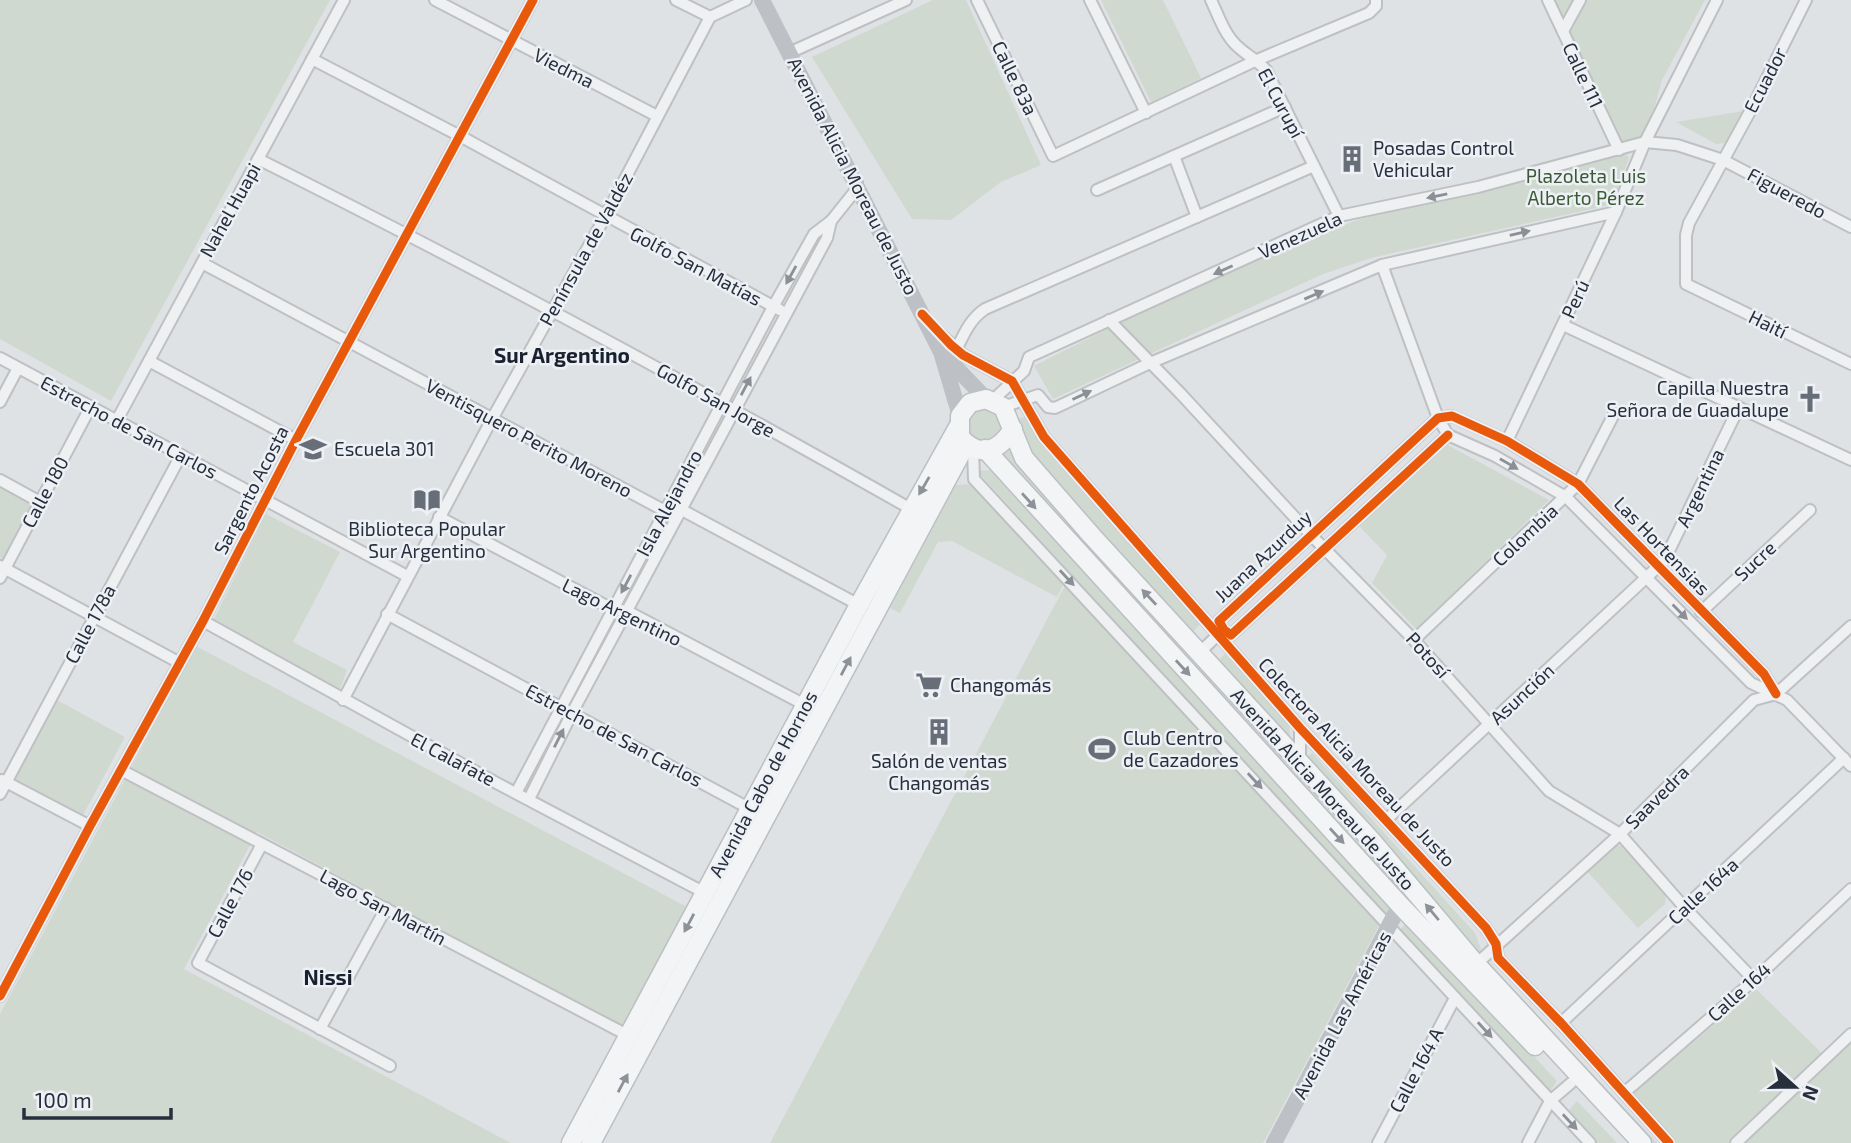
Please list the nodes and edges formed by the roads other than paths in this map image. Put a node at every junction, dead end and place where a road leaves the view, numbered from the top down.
1 (344, 0) edge
2 (435, 0) edge
3 (533, 0) edge
4 (676, 0) edge
5 (746, 0) edge
6 (762, 0) edge
7 (906, 0) edge
8 (977, 0) edge
9 (1090, 0) edge
10 (1211, 0) edge
11 (1376, 0) edge
12 (1548, 0) edge
13 (1580, 0) edge
14 (1717, 0) edge
15 (1806, 0) edge
16 (710, 17) junction
17 (1563, 31) junction
18 (511, 41) junction
19 (791, 52) junction
20 (312, 59) junction
21 (1257, 60) junction
22 (1284, 107) junction
23 (1146, 113) junction
24 (657, 116) junction
25 (460, 136) junction
26 (1645, 142) junction
27 (1619, 150) junction
28 (1174, 156) junction
29 (258, 159) junction
30 (1723, 160) junction
31 (1314, 166) junction
32 (857, 182) junction
33 (1097, 190) dead end
34 (1616, 212) junction
35 (1339, 216) junction
36 (605, 217) junction
37 (1197, 217) junction
38 (831, 221) junction
39 (1851, 227) edge
40 (408, 234) junction
41 (202, 263) junction
42 (1382, 265) junction
43 (1686, 284) joint
44 (773, 307) junction
45 (553, 311) junction
46 (785, 313) junction
47 (1109, 320) junction
48 (1563, 325) junction
49 (349, 342) junction
50 (949, 351) junction
51 (0, 358) edge
52 (149, 361) junction
53 (1150, 363) junction
54 (1851, 364) edge
55 (18, 368) junction
56 (1012, 381) junction
57 (1023, 399) junction
58 (0, 402) edge
59 (722, 402) junction
60 (994, 402) junction
61 (90, 406) junction
62 (1739, 407) junction
63 (734, 409) junction
64 (1614, 414) dead end
65 (1438, 418) junction
66 (492, 419) junction
67 (117, 420) junction
68 (959, 421) junction
69 (1013, 429) junction
70 (1448, 435) junction
71 (296, 440) junction
72 (1507, 441) junction
73 (975, 447) junction
74 (181, 454) junction
75 (1851, 460) edge
76 (0, 480) edge
77 (1578, 484) junction
78 (1566, 497) junction
79 (265, 499) junction
80 (40, 502) junction
81 (911, 509) junction
82 (682, 510) junction
83 (1810, 510) dead end
84 (665, 511) junction
85 (439, 517) junction
86 (1311, 535) junction
87 (1325, 548) junction
88 (1658, 568) junction
89 (2, 571) edge
90 (407, 576) junction
91 (1647, 578) junction
92 (859, 605) junction
93 (612, 610) junction
94 (627, 611) junction
95 (1701, 612) junction
96 (387, 614) junction
97 (94, 617) junction
98 (203, 621) junction
99 (1851, 626) edge
100 (1220, 633) junction
101 (1414, 640) junction
102 (1200, 652) junction
103 (180, 663) junction
104 (1776, 694) junction
105 (343, 699) junction
106 (805, 705) junction
107 (561, 706) junction
108 (572, 713) junction
109 (1489, 723) junction
110 (1300, 728) junction
111 (1300, 761) junction
112 (1847, 762) edge
113 (121, 769) junction
114 (3, 781) edge
115 (516, 793) junction
116 (0, 794) edge
117 (528, 799) junction
118 (758, 813) junction
119 (1386, 820) junction
120 (90, 826) junction
121 (1620, 834) junction
122 (262, 844) junction
123 (1410, 886) junction
124 (1851, 889) edge
125 (705, 893) junction
126 (1400, 905) junction
127 (386, 908) junction
128 (1685, 908) junction
129 (1389, 925) junction
130 (1496, 944) junction
131 (1471, 969) junction
132 (4, 979) edge
133 (1754, 980) junction
134 (0, 996) edge
135 (1455, 998) junction
136 (1561, 1023) junction
137 (320, 1028) junction
138 (1851, 1034) edge
139 (636, 1040) junction
140 (390, 1066) dead end
141 (1571, 1083) junction
142 (1624, 1093) junction
143 (1550, 1101) junction
144 (571, 1143) edge
145 (591, 1143) edge
146 (1274, 1143) edge
147 (1378, 1143) edge
148 (1528, 1143) edge
149 (1590, 1143) edge
150 (1626, 1143) edge
151 (1642, 1143) edge
152 (1669, 1143) edge
153 (1737, 1143) edge

1 - 20 street, Nahel Huapi
2 - 18 street, Viedma
3 - 18 street, Sargento Acosta
4 - 16 street
5 - 16 street
6 - 19 main road, Avenida Alicia Moreau de Justo
7 - 19 street
8 - 23 street, Calle 83a
9 - 23 street
10 - 21 street, El Curupí
11 - 21 street
12 - 17 street, Calle 111
13 - 17 street
14 - 26 street, Perú
15 - 30 street, Ecuador
16 - 24 street, Península de Valdéz
17 - 27 street, Calle 111
18 - 24 street, Viedma
18 - 25 street, Sargento Acosta
19 - 32 main road, Avenida Alicia Moreau de Justo
20 - 25 street, Golfo San Matías
20 - 29 street, Nahel Huapi
21 - 22 street, El Curupí
21 - 23 street
22 - 28 street
22 - 31 street, El Curupí
24 - 36 street, Península de Valdéz
25 - 36 street, Golfo San Matías
25 - 40 street, Sargento Acosta
26 - 27 street, Venezuela
26 - 30 street, Venezuela
26 - 34 street, Perú
27 -> 35 street, Venezuela
28 - 33 street
28 - 37 street
29 - 40 street, Golfo San Jorge
29 - 41 street, Nahel Huapi
30 - 39 street, Figueredo
30 - 43 street, Ecuador
31 - 35 street, El Curupí
31 - 37 street
32 - 38 street, Isla Alejandro
32 - 50 main road, Avenida Alicia Moreau de Justo
42 -> 34 street
34 - 48 street, Perú
35 -> 47 street, Venezuela
36 - 44 street, Golfo San Matías
36 - 45 street, Península de Valdéz
37 - 50 street
38 -> 44 street, Isla Alejandro
38 - 46 street, Isla Alejandro
40 - 45 street, Golfo San Jorge
40 - 49 street, Sargento Acosta
41 - 49 street, Ventisquero Perito Moreno
41 - 52 street, Nahel Huapi
53 -> 42 street
42 - 65 street
43 - 54 street, Haití
44 - 46 street, Golfo San Matías
44 - 59 street, Isla Alejandro
45 - 59 street, Golfo San Jorge
45 - 66 street, Península de Valdéz
63 -> 46 street, Isla Alejandro
47 - 53 street, Potosí
47 - 56 street, Venezuela
48 - 62 street
48 - 72 street, Perú
49 - 66 street, Ventisquero Perito Moreno
49 - 71 street, Sargento Acosta
50 - 56 street
50 - 60 main road, Avenida Alicia Moreau de Justo
50 - 68 main road, Avenida Alicia Moreau de Justo
51 - 55 street, Estrecho de San Carlos
52 - 67 street, Nahel Huapi
52 - 71 street
57 -> 53 street
53 - 86 street, Potosí
55 - 58 street
55 - 61 street, Estrecho de San Carlos
56 - 57 street, Colectora Alicia Moreau de Justo
56 - 60 street, Venezuela
57 - 60 street
57 - 100 street, Colectora Alicia Moreau de Justo
59 - 63 street, Golfo San Jorge
59 - 84 street, Isla Alejandro
60 - 68 main road
60 - 69 main road, Avenida Alicia Moreau de Justo
61 - 67 street, Estrecho de San Carlos
61 - 80 street, Calle 180
62 - 75 street
62 - 88 street, Argentina
63 - 81 street, Golfo San Jorge
63 - 82 street, Isla Alejandro
64 - 77 street, Colombia
65 - 70 street
65 - 72 street, Las Hortensias
65 - 86 street, Juana Azurduy
66 - 84 street, Ventisquero Perito Moreno
66 - 85 street, Península de Valdéz
67 - 74 street, Estrecho de San Carlos
68 - 73 main road, Avenida Alicia Moreau de Justo
68 -> 81 main road, Avenida Cabo de Hornos
69 - 73 main road
102 -> 69 main road, Avenida Alicia Moreau de Justo
70 -> 78 street, Las Hortensias
70 - 87 street, Juana Azurduy
71 - 79 street, Sargento Acosta
72 - 77 street, Las Hortensias
118 -> 73 main road, Avenida Cabo de Hornos
73 -> 126 main road, Avenida Alicia Moreau de Justo
73 -> 129 street
74 - 79 street, Estrecho de San Carlos
74 - 97 street, Calle 178a
76 - 80 street
77 - 78 street, Colombia
77 - 88 street, Las Hortensias
78 - 91 street, Las Hortensias
78 - 101 street, Colombia
79 - 90 street, Estrecho de San Carlos
79 - 98 street, Sargento Acosta
80 - 89 street, Calle 180
81 - 92 main road, Avenida Cabo de Hornos
82 - 84 street
82 - 92 street
82 - 94 street, Isla Alejandro
83 - 95 street, Sucre
84 -> 93 street, Isla Alejandro
85 - 90 street, Península de Valdéz
85 - 93 street, Lago Argentino
86 - 87 street, Potosí
86 - 100 street, Juana Azurduy
87 - 100 street, Juana Azurduy
87 - 101 street, Potosí
88 - 91 street, Asunción
88 - 95 street, Las Hortensias
89 - 97 street
90 - 96 street, Península de Valdéz
91 -> 104 street, Las Hortensias
91 - 109 street, Asunción
92 - 106 main road, Avenida Cabo de Hornos
93 - 94 street, Lago Argentino
93 - 107 street, Isla Alejandro
94 - 106 street, Lago Argentino
94 - 108 street, Isla Alejandro
95 - 104 street, Las Hortensias
96 - 105 street, Península de Valdéz
96 - 107 street, Estrecho de San Carlos
97 - 103 street
97 - 114 street, Calle 178a
98 - 103 street, Sargento Acosta
98 - 105 street, El Calafate
99 - 104 street, Saavedra
100 - 102 street, Juana Azurduy
100 - 110 street, Colectora Alicia Moreau de Justo
101 - 109 street, Potosí
102 - 111 main road, Avenida Alicia Moreau de Justo
103 - 113 street, Sargento Acosta
104 - 112 street
104 - 121 street, Saavedra
105 - 115 street, El Calafate
106 - 118 main road, Avenida Cabo de Hornos
107 - 108 street, Estrecho de San Carlos
107 - 115 street, Isla Alejandro
117 -> 108 street, Isla Alejandro
108 - 118 street, Estrecho de San Carlos
109 - 119 street, Asunción
109 - 121 street, Potosí
110 - 111 street
110 - 119 street, Colectora Alicia Moreau de Justo
111 - 123 main road, Avenida Alicia Moreau de Justo
112 - 128 street, Calle 164a
113 - 120 street, Sargento Acosta
113 - 122 street, Lago San Martín
114 - 116 street, Calle 178a
114 - 120 street
115 - 117 street, El Calafate
117 - 125 street, El Calafate
118 - 125 main road, Avenida Cabo de Hornos
118 - 139 main road, Avenida Cabo de Hornos
119 - 130 street, Colectora Alicia Moreau de Justo
120 - 132 street, Sargento Acosta
121 - 128 street, Potosí
121 - 130 street, Saavedra
122 - 127 street, Lago San Martín
122 - 137 street, Calle 176
123 - 126 main road, Avenida Las Américas
131 -> 123 main road, Avenida Alicia Moreau de Justo
124 - 133 street, Calle 164
125 -> 139 main road, Avenida Cabo de Hornos
126 - 129 main road, Avenida Las Américas
126 - 131 main road, Avenida Alicia Moreau de Justo
127 - 137 street
127 - 139 street, Lago San Martín
128 - 133 street, Potosí
128 - 136 street, Calle 164a
129 - 135 street
129 - 146 main road, Avenida Las Américas
130 - 131 street, Saavedra
130 - 136 street, Colectora Alicia Moreau de Justo
131 - 141 main road, Avenida Alicia Moreau de Justo
131 - 151 main road, Avenida Alicia Moreau de Justo
132 - 134 street, Sargento Acosta
133 - 142 street, Calle 164
135 -> 143 street
135 - 147 street, Calle 164 A
136 - 142 street, Colectora Alicia Moreau de Justo
137 - 140 street
138 - 153 street
139 - 144 main road, Avenida Cabo de Hornos
145 -> 139 main road, Avenida Cabo de Hornos
141 - 143 street
141 - 150 main road, Avenida Alicia Moreau de Justo
142 - 152 street, Colectora Alicia Moreau de Justo
143 - 148 street
143 -> 149 street

